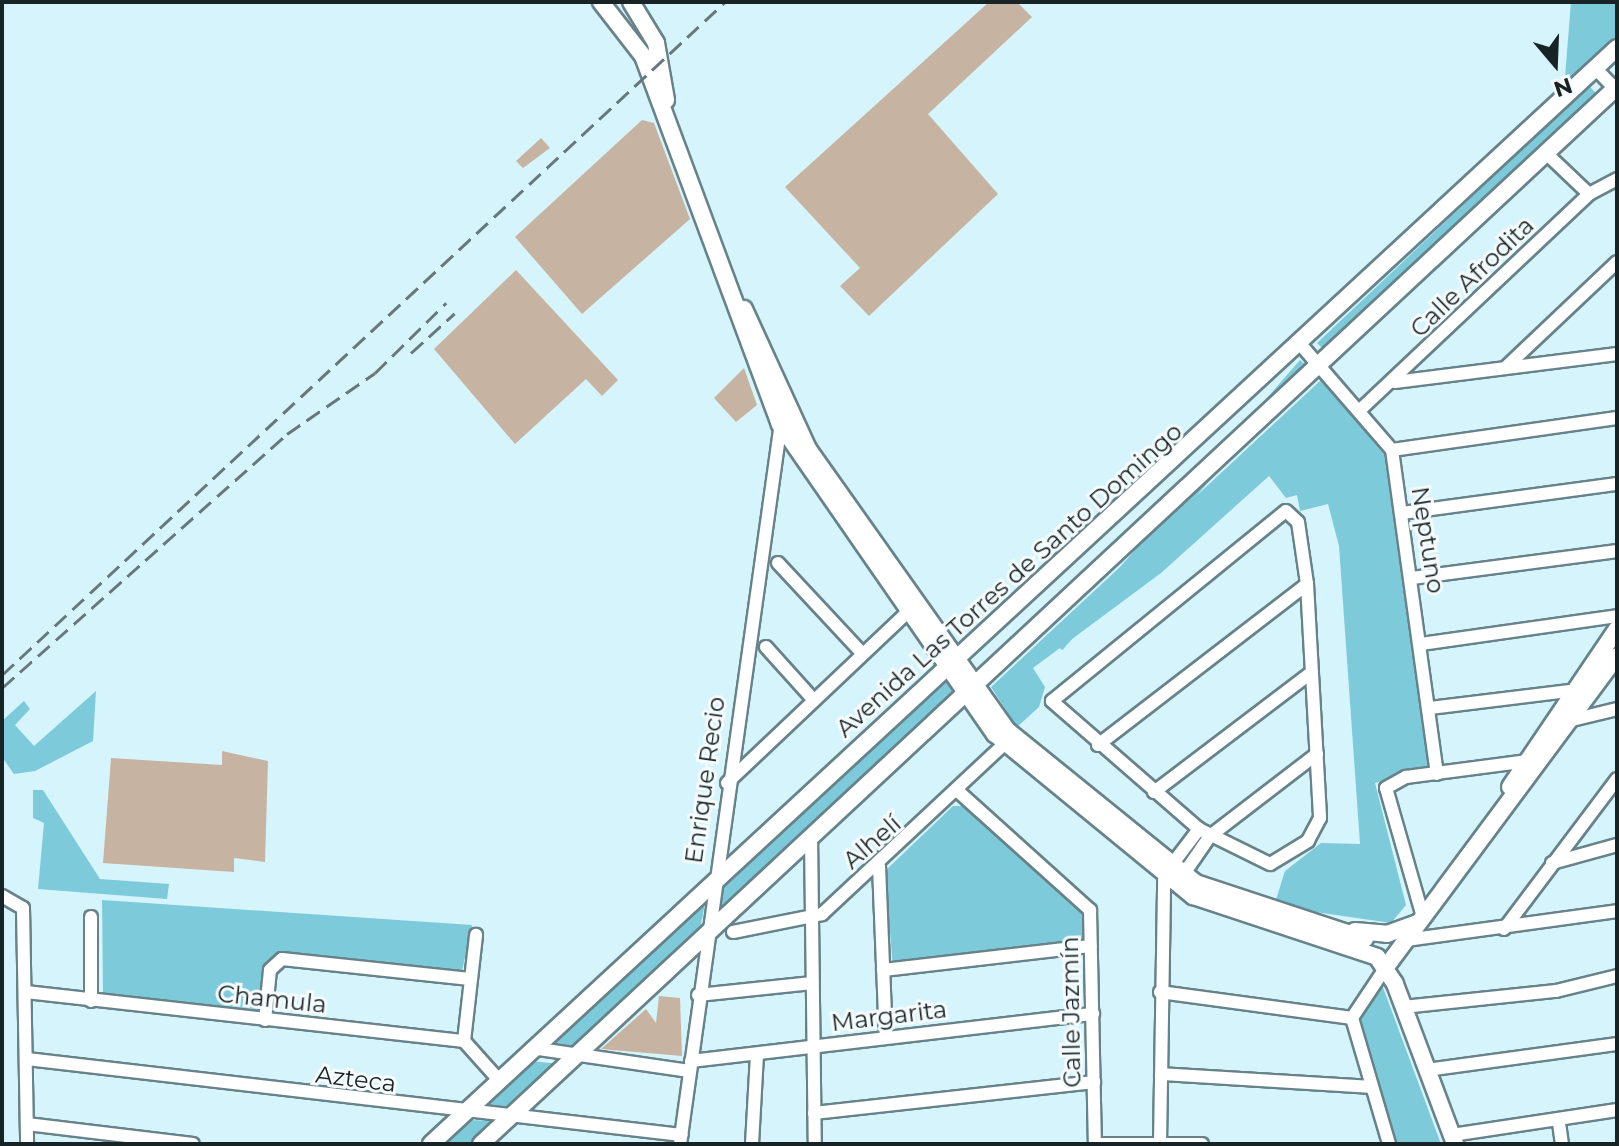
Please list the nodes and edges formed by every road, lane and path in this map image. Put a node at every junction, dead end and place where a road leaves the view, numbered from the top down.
1 (631, 2) edge
2 (605, 3) edge
3 (1617, 48) edge
4 (652, 59) junction
5 (1595, 68) junction
6 (1616, 89) edge
7 (1547, 154) junction
8 (1617, 179) edge
9 (1589, 194) junction
10 (1617, 262) edge
11 (1301, 345) junction
12 (1617, 354) edge
13 (1321, 365) junction
14 (1505, 367) junction
15 (1395, 382) junction
16 (1360, 410) junction
17 (1617, 418) edge
18 (784, 419) junction
19 (1392, 450) junction
20 (1617, 484) edge
21 (1402, 513) junction
22 (1617, 551) edge
23 (778, 563) dead end
24 (1412, 578) junction
25 (1307, 584) junction
26 (1010, 610) junction
27 (909, 611) junction
28 (1617, 616) edge
29 (1036, 627) junction
30 (1617, 629) edge
31 (1421, 644) junction
32 (766, 647) dead end
33 (861, 652) junction
34 (1617, 656) edge
35 (953, 663) junction
36 (1312, 672) junction
37 (971, 689) junction
38 (1576, 690) junction
39 (812, 698) junction
40 (1430, 708) junction
41 (1617, 709) edge
42 (1572, 720) junction
43 (1008, 740) junction
44 (1098, 745) junction
45 (1317, 754) junction
46 (1528, 761) junction
47 (1437, 774) junction
48 (1617, 779) edge
49 (727, 783) junction
50 (1154, 792) junction
51 (960, 793) junction
52 (1204, 833) junction
53 (1484, 834) junction
54 (811, 836) junction
55 (1617, 845) edge
56 (1552, 863) junction
57 (879, 866) junction
58 (1171, 878) junction
59 (712, 885) junction
60 (2, 896) edge
61 (1615, 911) edge
62 (91, 917) dead end
63 (813, 918) junction
64 (1421, 920) junction
65 (1617, 926) edge
66 (1504, 929) junction
67 (733, 932) dead end
68 (476, 935) dead end
69 (704, 935) junction
70 (1355, 938) junction
71 (1404, 942) junction
72 (1091, 946) junction
73 (1386, 959) junction
74 (883, 970) junction
75 (1617, 976) edge
76 (470, 979) junction
77 (812, 983) junction
78 (1396, 987) junction
79 (26, 992) junction
80 (1160, 992) junction
81 (698, 995) junction
82 (91, 1001) junction
83 (1403, 1007) junction
84 (1093, 1014) junction
85 (1352, 1018) junction
86 (265, 1020) junction
87 (886, 1037) junction
88 (464, 1041) junction
89 (1617, 1044) edge
90 (812, 1047) junction
91 (532, 1048) junction
92 (757, 1054) junction
93 (575, 1056) junction
94 (27, 1059) junction
95 (690, 1066) junction
96 (1427, 1070) junction
97 (1161, 1074) junction
98 (498, 1079) junction
99 (1094, 1082) junction
100 (1371, 1087) junction
101 (1617, 1110) edge
102 (465, 1111) junction
103 (814, 1113) junction
104 (510, 1116) junction
105 (1559, 1123) junction
106 (27, 1124) junction
107 (1493, 1137) edge
108 (681, 1140) edge
109 (1453, 1140) edge
110 (1160, 1143) edge
111 (27, 1144) edge
112 (193, 1144) edge
113 (431, 1144) edge
114 (481, 1144) edge
115 (752, 1144) edge
116 (815, 1144) edge
117 (1096, 1144) edge
118 (1202, 1144) edge
119 (1389, 1144) edge
120 (1562, 1144) edge

1 - 4 street
2 - 4 street
3 - 5 street, Avenida Las Torres de Santo Domingo
4 - 18 street
5 - 6 street
5 - 11 street, Avenida Las Torres de Santo Domingo
6 - 7 street
7 - 9 street
7 - 13 street
8 - 9 street, Calle Afrodita
9 - 15 street, Calle Afrodita
10 - 14 street
11 - 13 street, Neptuno
11 - 26 street, Avenida Las Torres de Santo Domingo
12 - 14 street
13 - 16 street, Neptuno
13 - 29 street
14 - 15 street
15 - 16 street, Calle Afrodita
16 - 19 street, Neptuno
17 - 19 street
18 - 27 street
18 - 35 street
18 - 49 street, Enrique Recio
19 - 21 street, Neptuno
20 - 21 street
21 - 24 street, Neptuno
22 - 24 street
23 - 33 street
24 - 31 street, Neptuno
25 - 36 street
25 - 44 street
25 - 44 street
26 - 29 street
26 - 35 street, Avenida Las Torres de Santo Domingo
27 - 33 street
27 - 35 street
28 - 31 street
29 - 37 street
30 - 38 street
31 - 40 street, Neptuno
32 - 39 street
33 - 39 street
34 - 42 street
35 - 37 street
35 - 59 street, Avenida Las Torres de Santo Domingo
36 - 45 street
36 - 50 street
37 - 43 street
37 - 54 street
38 - 40 street
38 - 46 street
39 - 49 street
40 - 47 street, Neptuno
41 - 42 street
42 - 53 street
43 - 51 street, Alhelí
43 - 58 street
44 - 50 street
45 - 52 street
45 - 52 street
46 - 47 street
46 - 53 street
47 - 64 street
48 - 56 street
49 - 59 street, Enrique Recio
50 - 52 street
51 - 57 street, Alhelí
51 - 72 street, Calle Jazmín
52 - 58 street
53 - 64 street
54 - 63 street
54 - 69 street
55 - 56 street
56 - 66 street
57 - 63 street, Alhelí
57 - 74 street
58 - 70 street
58 - 80 street
59 - 69 street, Enrique Recio
59 - 91 street, Avenida Las Torres de Santo Domingo
60 - 79 street
61 - 65 street
61 - 66 street
62 - 82 street
63 - 67 street, Alhelí
63 - 77 street
64 - 70 street
64 - 71 street
66 - 71 street
68 - 76 street
69 - 81 street, Enrique Recio
69 - 93 street
70 - 73 street
71 - 73 street
71 - 78 street
72 - 74 street
72 - 84 street, Calle Jazmín
73 - 78 street
73 - 85 street
74 - 87 street
75 - 83 street
76 - 86 street
76 - 88 street
77 - 81 street
77 - 90 street
78 - 83 street
79 - 82 street, Chamula
79 - 94 street
80 - 85 street
80 - 97 street
81 - 95 street, Enrique Recio
82 - 86 street, Chamula
83 - 96 street
84 - 87 street, Margarita
84 - 99 street, Calle Jazmín
85 - 100 street
86 - 88 street, Chamula
87 - 90 street, Margarita
88 - 98 street
89 - 96 street
90 - 92 street, Margarita
90 - 103 street
91 - 93 street, Margarita
91 - 98 street, Avenida Las Torres de Santo Domingo
92 - 95 street, Margarita
92 - 115 street
93 - 95 street, Margarita
93 - 104 street
94 - 102 street, Azteca
94 - 106 street
95 - 108 street, Enrique Recio
96 - 109 street
97 - 100 street
97 - 110 street
98 - 102 street, Avenida Las Torres de Santo Domingo
99 - 103 street
99 - 117 street, Calle Jazmín
100 - 119 street
101 - 105 street
102 - 104 street, Azteca
102 - 113 street, Avenida Las Torres de Santo Domingo
103 - 116 street
104 - 108 street, Azteca
104 - 114 street
105 - 107 street
105 - 120 street
106 - 111 street
106 - 112 street
107 - 109 street
110 - 117 street
110 - 118 street

